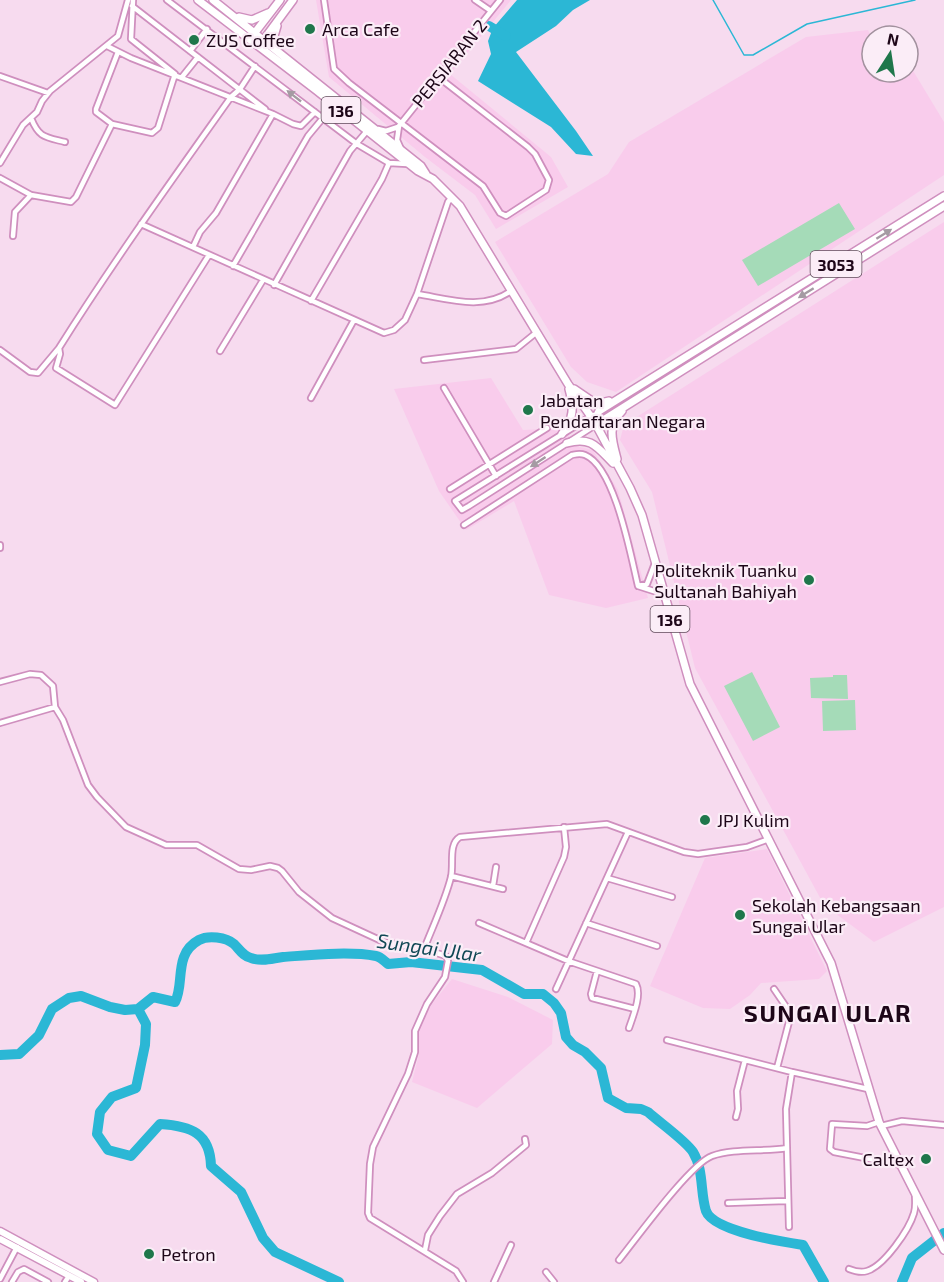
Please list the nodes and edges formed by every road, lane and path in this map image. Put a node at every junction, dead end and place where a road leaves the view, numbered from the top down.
1 (128, 0) edge
2 (167, 0) edge
3 (198, 0) edge
4 (213, 0) edge
5 (280, 0) edge
6 (293, 0) edge
7 (324, 0) edge
8 (476, 0) edge
9 (500, 0) edge
10 (133, 3) edge
11 (273, 9) junction
12 (491, 11) junction
13 (233, 15) junction
14 (282, 16) junction
15 (207, 29) junction
16 (255, 32) junction
17 (250, 39) junction
18 (261, 43) junction
19 (107, 46) junction
20 (277, 50) junction
21 (190, 51) junction
22 (118, 52) junction
23 (198, 57) junction
24 (255, 66) junction
25 (175, 74) junction
26 (0, 76) edge
27 (437, 76) junction
28 (182, 77) junction
29 (240, 89) junction
30 (48, 93) junction
31 (231, 97) junction
32 (315, 112) junction
33 (271, 113) junction
34 (31, 118) junction
35 (323, 118) junction
36 (112, 124) junction
37 (400, 125) junction
38 (375, 128) junction
39 (367, 131) junction
40 (65, 141) dead end
41 (357, 144) junction
42 (401, 149) junction
43 (0, 163) edge
44 (389, 163) junction
45 (410, 164) junction
46 (426, 174) junction
47 (0, 178) edge
48 (31, 195) junction
49 (944, 196) edge
50 (452, 197) junction
51 (944, 206) edge
52 (141, 224) junction
53 (13, 236) dead end
54 (193, 247) junction
55 (209, 255) junction
56 (233, 266) junction
57 (263, 280) junction
58 (274, 285) junction
59 (511, 291) junction
60 (417, 294) junction
61 (311, 301) junction
62 (354, 320) junction
63 (537, 332) junction
64 (728, 332) junction
65 (59, 348) junction
66 (0, 350) edge
67 (220, 351) dead end
68 (707, 356) junction
69 (424, 360) dead end
70 (568, 384) junction
71 (642, 385) junction
72 (444, 388) dead end
73 (633, 395) junction
74 (311, 398) dead end
75 (594, 421) junction
76 (547, 428) dead end
77 (562, 435) junction
78 (567, 443) junction
79 (490, 465) junction
80 (619, 469) junction
81 (496, 476) junction
82 (450, 489) dead end
83 (469, 506) junction
84 (475, 517) junction
85 (464, 525) dead end
86 (654, 563) junction
87 (639, 586) junction
88 (663, 594) junction
89 (0, 682) edge
90 (55, 707) junction
91 (0, 723) edge
92 (564, 827) junction
93 (628, 832) junction
94 (769, 838) junction
95 (496, 867) dead end
96 (451, 876) junction
97 (607, 878) junction
98 (493, 886) junction
99 (502, 889) dead end
100 (672, 897) dead end
101 (479, 923) dead end
102 (586, 923) junction
103 (526, 943) junction
104 (657, 946) dead end
105 (424, 949) junction
106 (568, 961) junction
107 (597, 971) junction
108 (556, 989) dead end
109 (774, 989) dead end
110 (635, 1009) junction
111 (629, 1028) dead end
112 (667, 1040) dead end
113 (745, 1060) junction
114 (777, 1068) junction
115 (792, 1072) junction
116 (868, 1089) junction
117 (736, 1117) dead end
118 (880, 1124) junction
119 (944, 1125) edge
120 (525, 1139) dead end
121 (787, 1148) junction
122 (901, 1165) junction
123 (915, 1192) junction
124 (787, 1201) junction
125 (728, 1203) dead end
126 (789, 1227) dead end
127 (0, 1231) edge
128 (0, 1239) edge
129 (18, 1244) junction
130 (511, 1245) dead end
131 (425, 1250) junction
132 (944, 1250) edge
133 (619, 1260) dead end
134 (849, 1269) dead end
135 (546, 1272) dead end
136 (0, 1279) edge
137 (67, 1279) edge
138 (12, 1282) edge
139 (48, 1282) edge
140 (81, 1282) edge
141 (94, 1282) edge
142 (463, 1282) edge
143 (494, 1282) edge
144 (554, 1282) edge

1 - 19 street
2 - 15 street
3 - 17 main road, 136
4 - 13 main road, 136
5 - 11 main road
6 - 14 main road
7 - 37 street
8 - 12 street
9 - 12 street, PERSIARAN 2
10 - 21 street
10 - 25 street
11 - 13 main road
11 - 16 main road
12 - 27 street, PERSIARAN 2
13 - 16 main road, 136
14 - 18 main road
14 - 20 main road
15 - 21 street
15 - 24 street
16 - 17 main road
16 - 18 main road, 136
17 - 18 main road, 136
18 - 20 main road, 136
18 - 39 main road, 136
19 - 22 street
19 - 30 street
20 - 38 main road, 136
21 - 23 street
22 - 25 street
22 - 36 street
23 - 28 street
23 - 29 street
24 - 29 street
32 -> 24 street
25 - 28 street
25 - 36 street
26 - 30 street
27 - 37 street, PERSIARAN 2
27 - 37 street
28 - 31 street
29 - 31 street
29 - 33 street
30 - 34 street
31 - 33 street
31 - 52 street
32 - 33 street
32 - 35 street
33 - 54 street
34 - 40 street
34 - 43 street
35 - 41 street
35 - 56 street
36 - 48 street
37 - 38 street
37 - 42 street
38 - 42 main road, 136
39 - 41 street
39 - 45 main road, 136
41 - 44 street
41 - 58 street
42 - 46 main road, 136
44 - 45 street
44 - 61 street
45 - 46 main road, 136
46 - 50 main road, 136
47 - 48 street
48 - 53 street
64 -> 49 main road, 3053
50 - 59 main road, 136
50 - 60 street
51 -> 68 main road, 3053
52 - 54 street
52 - 65 street
54 - 55 street
55 - 56 street
55 - 65 street
56 - 57 street
57 - 58 street
57 - 67 street
58 - 61 street
59 - 60 street
59 - 63 main road, 136
60 - 62 street
61 - 62 street
62 - 74 street
63 - 69 street
63 - 70 main road, 136
64 - 68 main road
64 - 71 main road, 3053
65 - 66 street
68 - 71 main road
68 - 73 main road, 3053
70 - 73 main road
70 - 75 main road, 136
70 - 77 main road
71 - 73 main road, 3053
72 - 79 street
73 - 75 main road, 3053
73 - 75 main road, 3053
73 - 80 main road
75 - 77 street
75 - 78 street
75 - 80 main road, 136
76 - 79 street
77 - 81 street
78 - 80 main road
78 -> 83 street
79 - 81 street
79 - 82 street
80 - 86 main road, 136
81 - 83 street
83 - 84 street
84 - 85 street
84 - 87 street
86 - 87 street
86 - 88 main road, 136
87 - 88 street
88 - 94 main road, 136
89 - 90 street
90 - 91 street
90 - 105 street
92 - 93 street
92 - 96 street
92 - 103 street
93 - 94 street
93 - 97 street
94 - 116 main road, 136
95 - 98 street
96 - 98 street
96 - 105 street
97 - 100 street
97 - 102 street
98 - 99 street
101 - 103 street
102 - 104 street
102 - 106 street
103 - 106 street
105 - 131 street
106 - 107 street
106 - 108 street
107 - 110 street
107 - 110 street
109 - 114 street
110 - 111 street
112 - 113 street
113 - 114 street
113 - 117 street
114 - 115 street
115 - 116 street
115 - 121 street
116 - 118 main road, 136
118 - 119 street
118 - 122 main road, 136
118 - 122 street
120 - 131 street
121 - 124 street
121 - 133 street
122 - 123 main road, 136
123 - 132 main road, 136
123 - 134 street
124 - 125 street
124 - 126 street
127 - 129 main road
128 - 129 main road
129 - 136 street
129 - 137 main road
129 - 141 main road
130 - 143 street
131 - 142 street
135 - 144 street
137 - 140 main road
138 - 139 street

